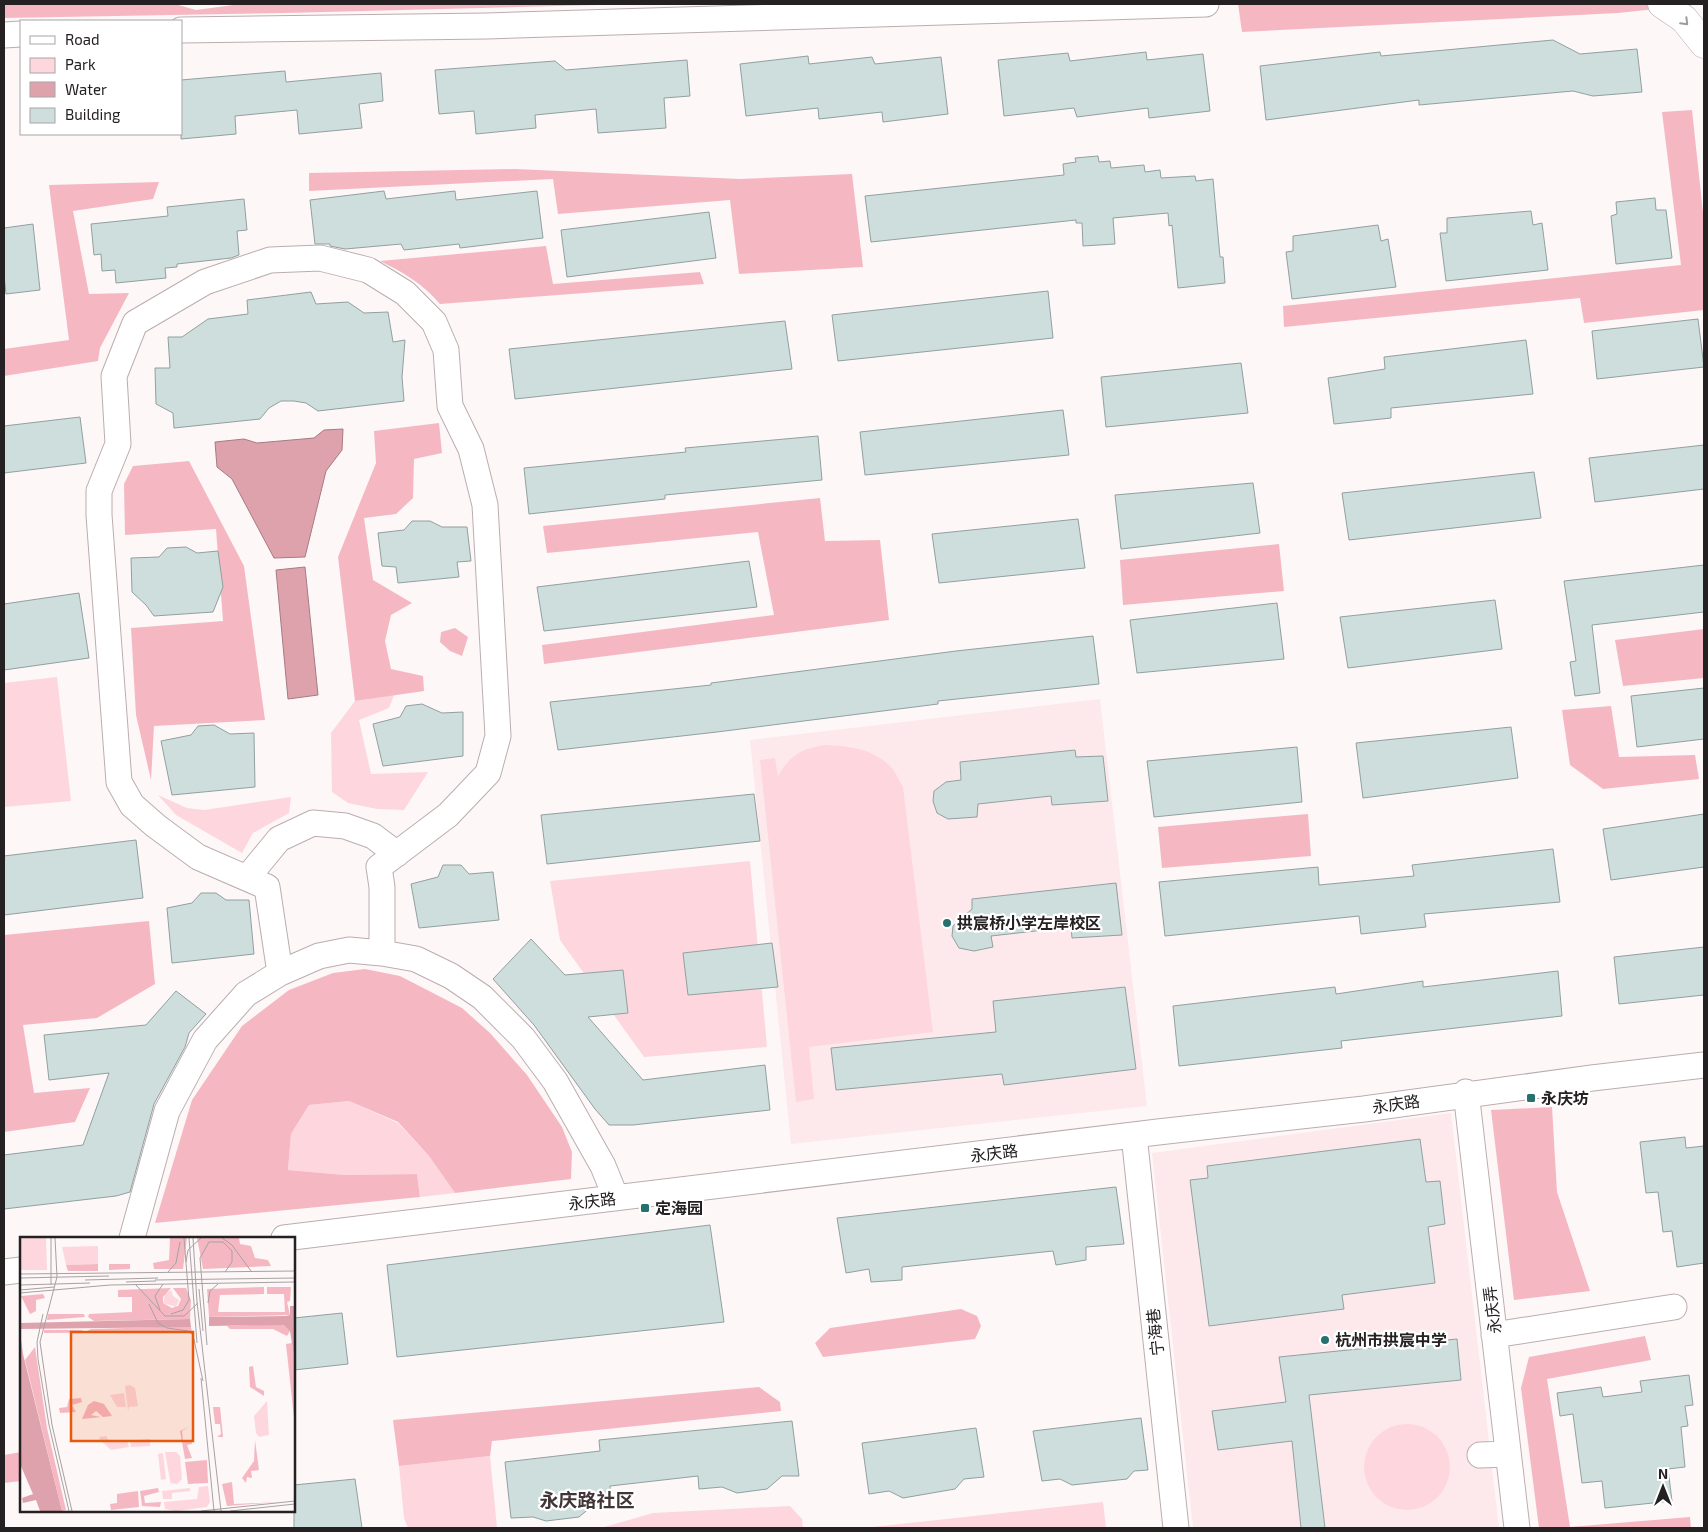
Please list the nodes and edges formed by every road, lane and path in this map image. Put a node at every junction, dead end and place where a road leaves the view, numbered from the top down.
1 (1206, 4) edge
2 (1662, 4) edge
3 (182, 30) edge
4 (20, 34) edge
5 (4, 35) edge
6 (1704, 44) edge
7 (397, 854) junction
8 (247, 878) junction
9 (382, 953) junction
10 (280, 972) junction
11 (1704, 1065) edge
12 (1466, 1093) junction
13 (1134, 1135) junction
14 (616, 1198) junction
15 (132, 1237) edge
16 (292, 1237) edge
17 (20, 1270) edge
18 (4, 1272) edge
19 (1674, 1307) dead end
20 (1494, 1335) junction
21 (1508, 1454) junction
22 (1480, 1455) dead end
23 (1176, 1528) edge
24 (1517, 1528) edge

1 - 3 street
2 -> 6 highway
4 - 5 street
7 - 8 street
7 - 8 street
7 - 9 street
8 - 10 street
9 - 10 street
9 - 14 street
10 - 15 street
11 - 12 street, 永庆路
12 - 13 street, 永庆路
12 - 20 street, 永庆弄
13 - 14 street, 永庆路
13 - 23 street, 宁海巷
14 - 16 street, 永庆路
17 - 18 street
19 - 20 street
20 - 21 street, 永庆弄
21 - 22 street
21 - 24 street, 永庆弄

